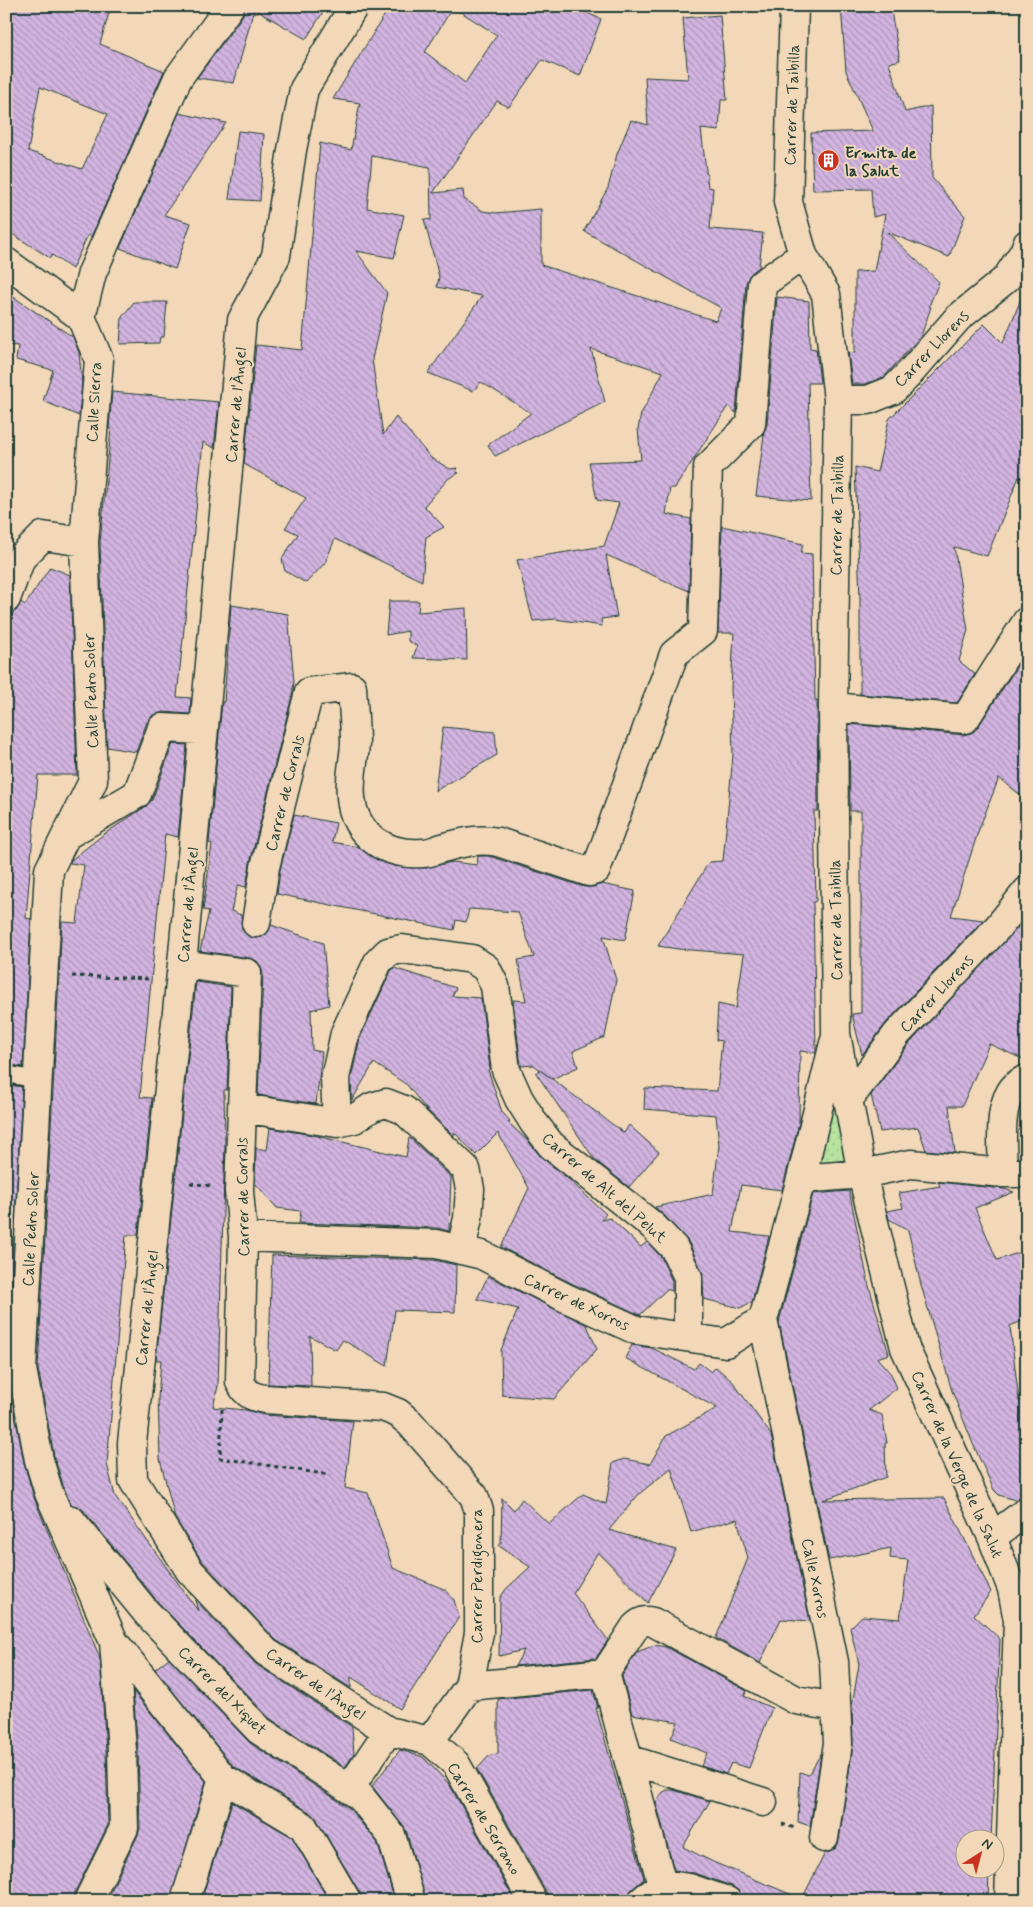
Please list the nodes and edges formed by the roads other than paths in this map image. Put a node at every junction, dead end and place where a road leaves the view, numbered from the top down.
1 (230, 6) edge
2 (354, 6) edge
3 (794, 6) edge
4 (1027, 244) edge
5 (802, 255) junction
6 (6, 262) edge
7 (80, 317) junction
8 (838, 400) junction
9 (84, 542) junction
10 (6, 599) edge
11 (1027, 621) edge
12 (834, 707) junction
13 (203, 730) junction
14 (67, 835) junction
15 (1027, 891) edge
16 (256, 923) dead end
17 (181, 972) junction
18 (836, 1034) junction
19 (6, 1074) edge
20 (1027, 1079) edge
21 (38, 1080) junction
22 (849, 1099) junction
23 (242, 1108) junction
24 (337, 1123) junction
25 (1015, 1173) edge
26 (862, 1174) junction
27 (801, 1179) junction
28 (244, 1237) junction
29 (461, 1250) junction
30 (764, 1320) junction
31 (688, 1337) junction
32 (14, 1367) edge
33 (244, 1391) joint
34 (49, 1493) junction
35 (1027, 1511) edge
36 (992, 1537) junction
37 (114, 1642) junction
38 (605, 1673) junction
39 (1021, 1683) edge
40 (469, 1686) junction
41 (836, 1707) junction
42 (388, 1731) junction
43 (430, 1741) junction
44 (628, 1759) junction
45 (223, 1778) junction
46 (350, 1788) junction
47 (763, 1802) dead end
48 (824, 1838) dead end
49 (652, 1892) edge
50 (88, 1901) edge
51 (185, 1901) edge
52 (347, 1901) edge
53 (412, 1901) edge
54 (533, 1901) edge
55 (727, 1901) edge
56 (1009, 1901) edge

1 - 7 street
2 - 13 street, Carrer de l'Àngel
3 - 5 street, Carrer de Taibilla
4 - 8 street, Carrer Llorens
5 - 8 street, Carrer de Taibilla
5 - 16 street, Carrer de Corrals
6 - 7 street
7 - 9 street, Calle Sierra
8 - 12 street, Carrer de Taibilla
9 - 10 street
9 - 14 street, Calle Pedro Soler
11 - 12 street
12 - 18 street, Carrer de Taibilla
13 - 14 street
13 - 17 street, Carrer de l'Àngel
14 - 21 street, Calle Pedro Soler
15 - 22 street, Carrer Llorens
17 - 23 street, Carrer de Corrals
17 - 42 street, Carrer de l'Àngel
18 - 22 street, Carrer de la Verge de la Salut
18 - 27 street
19 - 21 lane
20 - 25 street
21 - 32 street, Calle Pedro Soler
22 - 26 street, Carrer de la Verge de la Salut
23 - 24 street
23 - 28 street, Carrer de Corrals
24 - 29 street
24 - 31 street, Carrer de Alt del Pelut
25 - 26 street
26 - 27 street
26 - 36 street, Carrer de la Verge de la Salut
27 - 30 street
28 - 29 street, Carrer de Xorros
28 - 33 street, Carrer de Corrals
29 - 31 street, Carrer de Xorros
30 - 31 street, Carrer de Xorros
30 - 41 street, Calle Xorros
32 - 34 street, Calle Pedro Soler
33 - 40 street, Carrer Perdigonera
34 - 37 street, Calle Pedro Soler
34 - 46 street, Carrer del Xiquet
35 - 36 street
36 - 39 street, Carrer de la Verge de la Salut
37 - 45 street
37 - 50 street
38 - 40 street
38 - 41 street
38 - 44 street
39 - 56 street, Carrer de la Verge de la Salut
40 - 43 street, Carrer Perdigonera
41 - 48 street, Calle Xorros
42 - 43 street, Carrer de l'Àngel
42 - 46 street
43 - 54 street, Carrer de Serrano
44 - 47 street
44 - 49 street
45 - 51 street
45 - 52 street
46 - 53 street, Carrer del Xiquet
49 - 55 street

